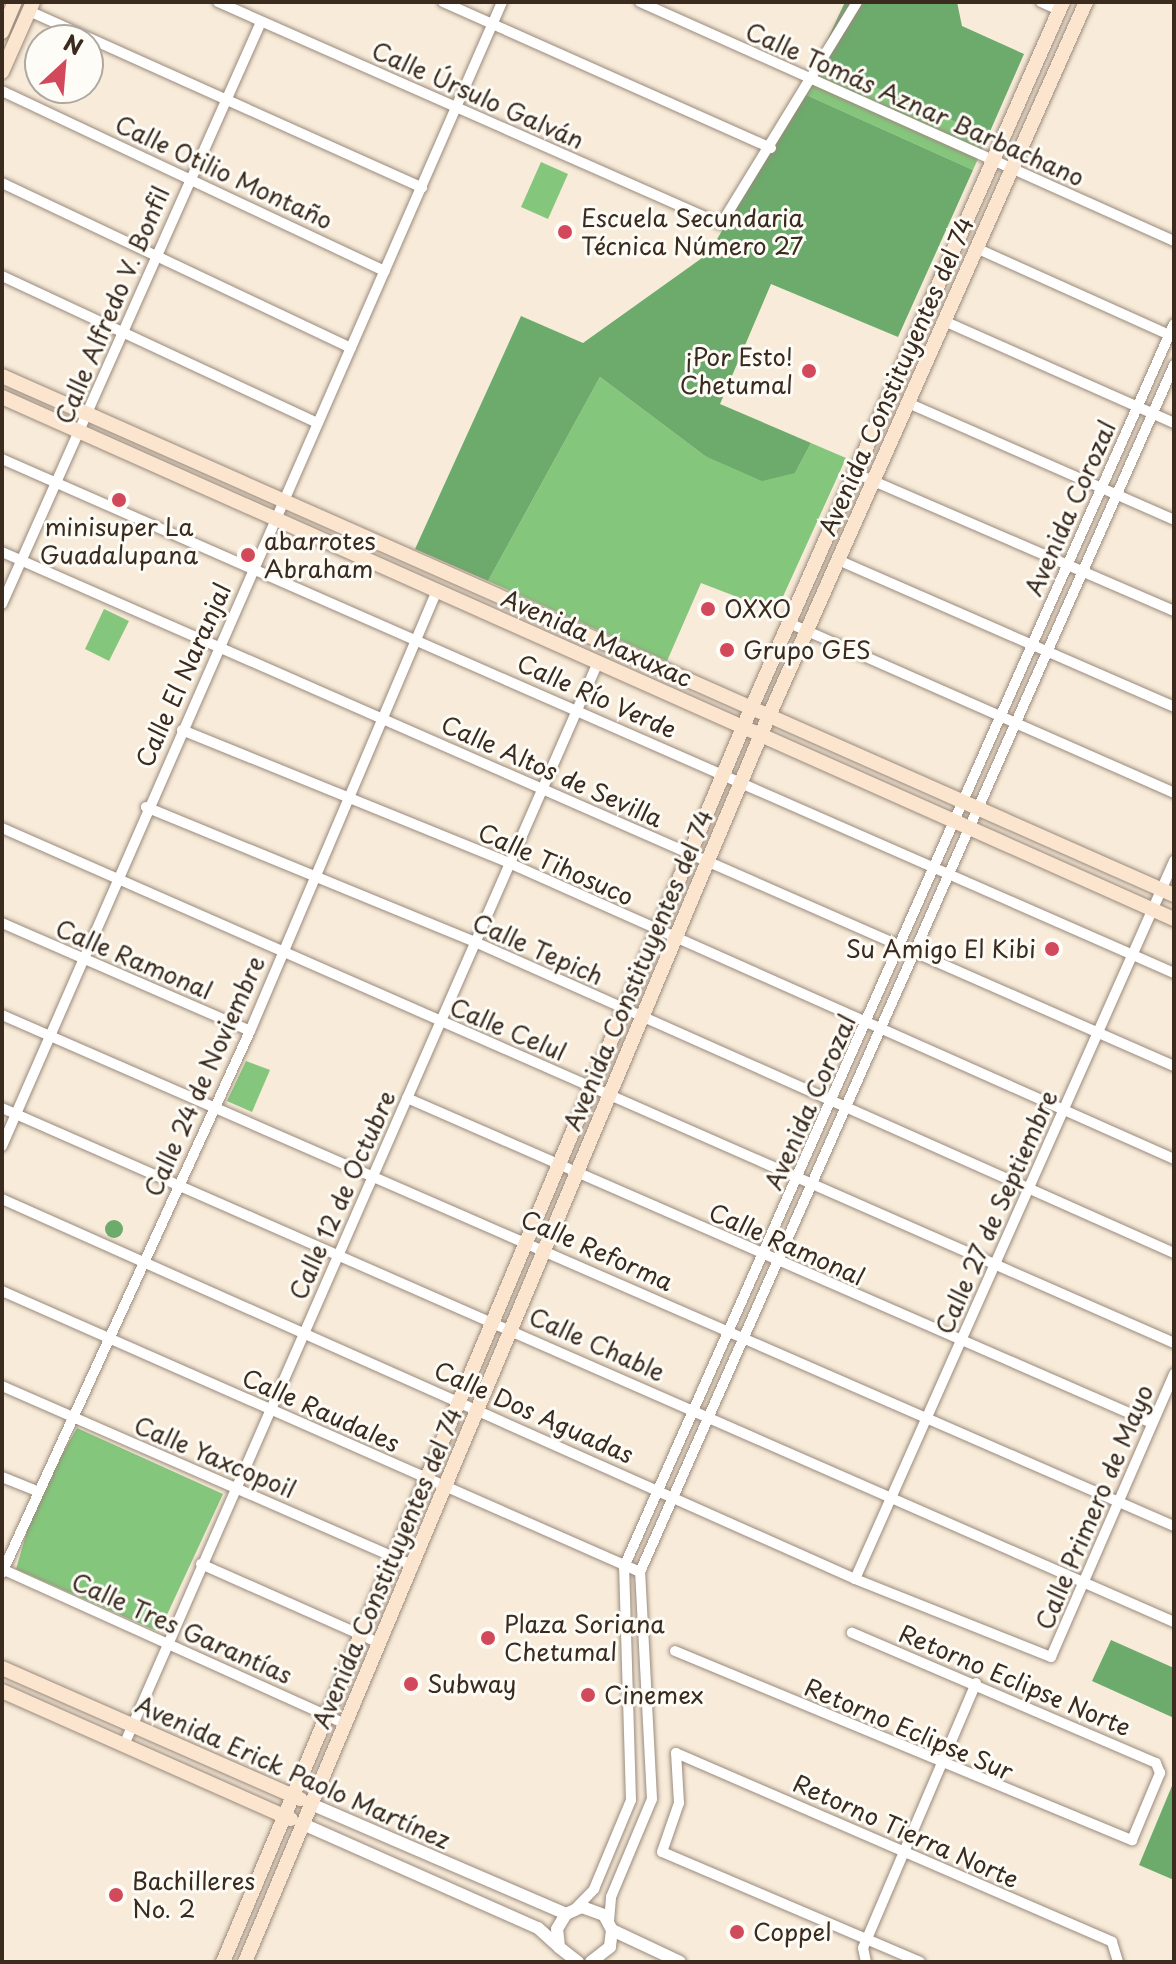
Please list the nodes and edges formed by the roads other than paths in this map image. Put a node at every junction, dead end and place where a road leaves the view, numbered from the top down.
1 (15, 2) edge
2 (218, 2) edge
3 (443, 2) edge
4 (502, 2) edge
5 (640, 2) edge
6 (857, 2) edge
7 (1041, 2) edge
8 (1086, 2) edge
9 (1061, 6) edge
10 (31, 7) edge
11 (261, 22) junction
12 (493, 24) junction
13 (2, 32) edge
14 (2, 72) edge
15 (812, 80) junction
16 (2, 91) edge
17 (225, 95) junction
18 (456, 107) junction
19 (771, 148) junction
20 (993, 161) junction
21 (1011, 169) junction
22 (189, 176) junction
23 (2, 183) edge
24 (422, 188) junction
25 (1174, 241) edge
26 (976, 248) junction
27 (154, 254) junction
28 (385, 271) junction
29 (2, 276) edge
30 (944, 321) junction
31 (121, 330) junction
32 (1172, 332) edge
33 (351, 348) junction
34 (908, 355) junction
35 (926, 362) junction
36 (1174, 365) edge
37 (2, 376) edge
38 (2, 397) edge
39 (908, 403) junction
40 (1138, 406) junction
41 (1153, 414) junction
42 (86, 416) junction
43 (317, 423) junction
44 (1174, 423) edge
45 (80, 432) junction
46 (2, 459) edge
47 (855, 473) junction
48 (873, 480) junction
49 (57, 483) junction
50 (1100, 488) junction
51 (1116, 495) junction
52 (282, 502) junction
53 (273, 520) junction
54 (1174, 520) edge
55 (2, 552) edge
56 (838, 560) junction
57 (23, 561) junction
58 (1066, 564) junction
59 (253, 567) junction
60 (1083, 572) junction
61 (436, 592) junction
62 (2, 604) edge
63 (1174, 611) edge
64 (789, 623) junction
65 (806, 631) junction
66 (416, 638) junction
67 (1032, 644) junction
68 (218, 648) junction
69 (1047, 651) junction
70 (598, 662) junction
71 (1174, 707) edge
72 (576, 709) junction
73 (750, 711) junction
74 (998, 717) junction
75 (768, 718) junction
76 (386, 721) junction
77 (1013, 723) junction
78 (744, 727) junction
79 (182, 730) junction
80 (761, 735) junction
81 (724, 774) junction
82 (741, 782) junction
83 (542, 788) junction
84 (1174, 793) edge
85 (351, 796) junction
86 (968, 805) junction
87 (146, 807) junction
88 (953, 818) junction
89 (968, 824) junction
90 (2, 828) edge
91 (690, 854) junction
92 (1174, 861) edge
93 (707, 862) junction
94 (509, 863) junction
95 (933, 867) junction
96 (947, 872) junction
97 (317, 875) junction
98 (116, 878) junction
99 (1168, 892) edge
100 (1152, 910) junction
101 (1174, 919) edge
102 (2, 923) edge
103 (658, 931) junction
104 (675, 938) junction
105 (475, 942) junction
106 (902, 946) junction
107 (916, 952) junction
108 (282, 953) junction
109 (1132, 955) junction
110 (80, 958) junction
111 (1174, 973) edge
112 (625, 1009) junction
113 (2, 1015) edge
114 (642, 1018) junction
115 (440, 1022) junction
116 (867, 1023) junction
117 (882, 1029) junction
118 (250, 1031) junction
119 (1098, 1032) junction
120 (47, 1034) junction
121 (1174, 1066) edge
122 (592, 1087) junction
123 (610, 1093) junction
124 (407, 1098) junction
125 (832, 1103) junction
126 (212, 1105) junction
127 (2, 1108) edge
128 (847, 1109) junction
129 (1064, 1109) junction
130 (16, 1114) junction
131 (2, 1146) edge
132 (1174, 1159) edge
133 (560, 1164) junction
134 (577, 1172) junction
135 (373, 1176) junction
136 (798, 1179) junction
137 (177, 1183) junction
138 (813, 1185) junction
139 (1029, 1188) junction
140 (2, 1199) edge
141 (527, 1241) junction
142 (545, 1249) junction
143 (339, 1253) junction
144 (1174, 1253) edge
145 (764, 1256) junction
146 (143, 1261) junction
147 (779, 1263) junction
148 (995, 1264) junction
149 (2, 1291) edge
150 (494, 1320) junction
151 (511, 1328) junction
152 (303, 1330) junction
153 (730, 1330) junction
154 (743, 1337) junction
155 (108, 1339) junction
156 (1174, 1343) edge
157 (960, 1344) junction
158 (1174, 1374) edge
159 (2, 1386) edge
160 (460, 1401) junction
161 (270, 1407) junction
162 (694, 1409) junction
163 (477, 1410) junction
164 (708, 1414) junction
165 (927, 1418) junction
166 (75, 1419) junction
167 (1152, 1423) junction
168 (2, 1477) edge
169 (427, 1479) junction
170 (235, 1486) junction
171 (445, 1487) junction
172 (658, 1489) junction
173 (39, 1492) junction
174 (674, 1496) junction
175 (892, 1496) junction
176 (1119, 1502) junction
177 (1174, 1526) edge
178 (394, 1557) junction
179 (201, 1564) junction
180 (412, 1565) junction
181 (624, 1567) junction
182 (2, 1571) edge
183 (640, 1572) junction
184 (855, 1579) junction
185 (1085, 1582) junction
186 (1174, 1622) edge
187 (362, 1633) junction
188 (852, 1633) dead end
189 (169, 1642) junction
190 (379, 1643) junction
191 (675, 1651) dead end
192 (1051, 1657) joint
193 (2, 1668) edge
194 (976, 1683) junction
195 (2, 1691) edge
196 (327, 1716) junction
197 (345, 1724) junction
198 (133, 1726) junction
199 (124, 1745) junction
200 (942, 1764) junction
201 (293, 1796) junction
202 (311, 1804) junction
203 (285, 1816) junction
204 (303, 1824) junction
205 (387, 1837) junction
206 (1128, 1843) joint
207 (904, 1852) junction
208 (376, 1856) junction
209 (481, 1878) junction
210 (471, 1898) junction
211 (570, 1911) junction
212 (610, 1926) junction
213 (867, 1939) junction
214 (562, 1955) edge
215 (865, 1960) edge
216 (597, 1961) edge
217 (223, 1962) edge
218 (245, 1962) edge
219 (578, 1962) edge
220 (680, 1962) edge
221 (920, 1962) edge
222 (1118, 1962) edge

1 - 13 main road
2 - 11 street, Calle Úrsulo Galván
3 - 12 street
4 - 12 street, Calle El Naranjal
5 - 15 street, Calle Tomás Aznar Barbachano
6 - 15 street
7 - 9 street
8 - 21 main road, Avenida Constituyentes del 74
9 - 20 main road, Avenida Constituyentes del 74
10 - 14 main road
10 - 17 street
11 - 17 street, Calle Alfredo V. Bonfil
11 - 18 street, Calle Úrsulo Galván
12 - 18 street, Calle El Naranjal
12 - 19 street
15 - 19 street
15 - 20 street, Calle Tomás Aznar Barbachano
16 - 22 street, Calle Otilio Montaño
17 - 22 street, Calle Alfredo V. Bonfil
17 - 24 street
18 - 19 street, Calle Úrsulo Galván
18 - 24 street, Calle El Naranjal
20 - 21 street, Calle Tomás Aznar Barbachano
20 - 34 main road, Avenida Constituyentes del 74
21 - 25 street, Calle Tomás Aznar Barbachano
21 - 26 main road, Avenida Constituyentes del 74
22 - 27 street, Calle Alfredo V. Bonfil
22 - 28 street, Calle Otilio Montaño
23 - 27 street
24 - 28 street, Calle El Naranjal
26 - 30 main road, Avenida Constituyentes del 74
26 - 32 street
27 - 31 street, Calle Alfredo V. Bonfil
27 - 33 street
28 - 33 street, Calle El Naranjal
29 - 31 street
30 - 35 main road, Avenida Constituyentes del 74
30 - 40 street
31 - 42 street, Calle Alfredo V. Bonfil
31 - 43 street
32 - 40 street, Avenida Corozal
33 - 43 street, Calle El Naranjal
34 - 35 street
34 - 47 main road, Avenida Constituyentes del 74
35 - 39 main road, Avenida Constituyentes del 74
36 - 41 street, Avenida Corozal
37 - 42 main road, Avenida Maxuxac
38 - 45 main road, Avenida Maxuxac
39 - 48 main road, Avenida Constituyentes del 74
39 - 50 street
40 - 41 street
40 - 50 street, Avenida Corozal
41 - 44 street
41 - 51 street, Avenida Corozal
42 - 45 street, Calle Alfredo V. Bonfil
42 - 52 main road, Avenida Maxuxac
43 - 52 street, Calle El Naranjal
45 - 49 street, Calle Alfredo V. Bonfil
45 - 53 main road, Avenida Maxuxac
46 - 49 street, Calle Río Verde
47 - 48 street
47 - 64 main road, Avenida Constituyentes del 74
48 - 56 main road, Avenida Constituyentes del 74
48 - 58 street
49 - 57 street, Calle Alfredo V. Bonfil
49 - 59 street, Calle Río Verde
50 - 51 street
50 - 58 street, Avenida Corozal
51 - 54 street
51 - 60 street, Avenida Corozal
52 - 53 street, Calle El Naranjal
52 - 73 main road, Avenida Maxuxac
53 - 59 street, Calle El Naranjal
53 - 61 main road, Avenida Maxuxac
55 - 57 street, Calle Altos de Sevilla
56 - 65 main road, Avenida Constituyentes del 74
56 - 67 street
57 - 62 street, Calle Alfredo V. Bonfil
57 - 68 street, Calle Altos de Sevilla
58 - 60 street
58 - 67 street, Avenida Corozal
59 - 66 street, Calle Río Verde
59 - 68 street, Calle El Naranjal
60 - 63 street
60 - 69 street, Avenida Corozal
61 - 66 street, Calle 24 de Noviembre
61 - 70 main road, Avenida Maxuxac
64 - 65 street
64 - 73 main road, Avenida Constituyentes del 74
65 - 74 street
65 - 75 main road, Avenida Constituyentes del 74
66 - 72 street, Calle Río Verde
66 - 76 street, Calle 24 de Noviembre
67 - 69 street
67 - 74 street, Avenida Corozal
68 - 76 street, Calle Altos de Sevilla
68 - 79 street, Calle El Naranjal
69 - 71 street
69 - 77 street, Avenida Corozal
70 - 72 street, Calle 12 de Octubre
70 - 78 main road, Avenida Maxuxac
72 - 81 street, Calle Río Verde
72 - 83 street, Calle 12 de Octubre
73 - 75 main road, Avenida Maxuxac
73 - 78 main road, Avenida Constituyentes del 74
74 - 77 street
74 - 86 street, Avenida Corozal
75 - 80 main road, Avenida Constituyentes del 74
75 - 86 main road, Avenida Maxuxac
76 - 83 street, Calle Altos de Sevilla
76 - 85 street, Calle 24 de Noviembre
77 - 84 street
77 - 86 street, Avenida Corozal
78 - 80 main road, Avenida Maxuxac
78 - 81 main road, Avenida Constituyentes del 74
79 - 85 street, Calle Tihosuco
79 - 87 street, Calle El Naranjal
80 - 82 main road, Avenida Constituyentes del 74
80 - 88 main road, Avenida Maxuxac
81 - 82 street, Calle Río Verde
81 - 91 main road, Avenida Constituyentes del 74
82 - 93 main road, Avenida Constituyentes del 74
82 - 95 street, Calle Río Verde
83 - 91 street, Calle Altos de Sevilla
83 - 94 street, Calle 12 de Octubre
85 - 94 street, Calle Tihosuco
85 - 97 street, Calle 24 de Noviembre
86 - 88 street, Avenida Corozal
86 - 89 street, Avenida Corozal
86 - 99 main road, Avenida Maxuxac
87 - 97 street, Calle Tepich
87 - 98 street, Calle El Naranjal
88 - 89 main road, Avenida Maxuxac
88 - 95 street, Avenida Corozal
89 - 96 street, Avenida Corozal
89 - 100 main road, Avenida Maxuxac
90 - 98 street, Calle Celul
91 - 93 street, Calle Altos de Sevilla
91 - 103 main road, Avenida Constituyentes del 74
92 - 99 street, Calle 27 de Septiembre
93 - 104 main road, Avenida Constituyentes del 74
93 - 106 street, Calle Altos de Sevilla
94 - 103 street, Calle Tihosuco
94 - 105 street, Calle 12 de Octubre
95 - 96 street, Calle Río Verde
95 - 106 street, Avenida Corozal
96 - 107 street, Avenida Corozal
96 - 109 street, Calle Río Verde
97 - 105 street, Calle Tepich
97 - 108 street, Calle 24 de Noviembre
98 - 108 street, Calle Celul
98 - 110 street, Calle El Naranjal
99 - 100 street, Calle 27 de Septiembre
100 - 101 main road, Avenida Maxuxac
100 - 109 street, Calle 27 de Septiembre
102 - 110 street, Calle Ramonal
103 - 104 street, Calle Tihosuco
103 - 112 main road, Avenida Constituyentes del 74
104 - 114 main road, Avenida Constituyentes del 74
104 - 116 street, Calle Tihosuco
105 - 112 street, Calle Tepich
105 - 115 street, Calle 12 de Octubre
106 - 107 street, Calle Altos de Sevilla
106 - 116 street, Avenida Corozal
107 - 117 street, Avenida Corozal
107 - 119 street, Calle Altos de Sevilla
108 - 115 street, Calle Celul
108 - 118 street, Calle 24 de Noviembre
109 - 111 street, Calle Río Verde
109 - 119 street, Calle 27 de Septiembre
110 - 118 street, Calle Ramonal
110 - 120 street, Calle El Naranjal
112 - 114 street, Calle Tepich
112 - 122 main road, Avenida Constituyentes del 74
113 - 120 street, Calle Reforma
114 - 123 main road, Avenida Constituyentes del 74
114 - 125 street, Calle Tepich
115 - 122 street, Calle Celul
115 - 124 street, Calle 12 de Octubre
116 - 117 street, Calle Tihosuco
116 - 125 street, Avenida Corozal
117 - 128 street, Avenida Corozal
117 - 129 street, Calle Tihosuco
118 - 126 street, Calle 24 de Noviembre
119 - 121 street, Calle Altos de Sevilla
119 - 129 street, Calle 27 de Septiembre
120 - 126 street, Calle Reforma
120 - 130 street, Calle El Naranjal
122 - 123 street, Calle Celul
122 - 133 main road, Avenida Constituyentes del 74
123 - 134 main road, Avenida Constituyentes del 74
123 - 136 street, Calle Celul
124 - 133 street, Calle Ramonal
124 - 135 street, Calle 12 de Octubre
125 - 128 street, Calle Tepich
125 - 136 street, Avenida Corozal
126 - 135 street, Calle Reforma
126 - 137 street, Calle 24 de Noviembre
127 - 130 street, Calle Chable
128 - 138 street, Avenida Corozal
128 - 139 street, Calle Tepich
129 - 132 street, Calle Tihosuco
129 - 139 street, Calle 27 de Septiembre
130 - 131 street, Calle El Naranjal
130 - 137 street, Calle Chable
133 - 134 street, Calle Ramonal
133 - 141 main road, Avenida Constituyentes del 74
134 - 142 main road, Avenida Constituyentes del 74
134 - 145 street, Calle Ramonal
135 - 141 street, Calle Reforma
135 - 143 street, Calle 12 de Octubre
136 - 138 street, Calle Celul
136 - 145 street, Avenida Corozal
137 - 143 street, Calle Chable
137 - 146 street, Calle 24 de Noviembre
138 - 147 street, Avenida Corozal
138 - 148 street, Calle Celul
139 - 144 street, Calle Tepich
139 - 148 street, Calle 27 de Septiembre
140 - 146 street, Calle Dos Aguadas
141 - 142 street, Calle Reforma
141 - 150 main road, Avenida Constituyentes del 74
142 - 151 main road, Avenida Constituyentes del 74
142 - 153 street, Calle Reforma
143 - 150 street, Calle Chable
143 - 152 street, Calle 12 de Octubre
145 - 147 street, Calle Ramonal
145 - 153 street, Avenida Corozal
146 - 152 street, Calle Dos Aguadas
146 - 155 street, Calle 24 de Noviembre
147 - 154 street, Avenida Corozal
147 - 157 street, Calle Ramonal
148 - 156 street, Calle Celul
148 - 157 street, Calle 27 de Septiembre
149 - 155 street, Calle Raudales
150 - 151 street, Calle Chable
150 - 160 main road, Avenida Constituyentes del 74
151 - 162 street, Calle Chable
151 - 163 main road, Avenida Constituyentes del 74
152 - 160 street, Calle Dos Aguadas
152 - 161 street, Calle 12 de Octubre
153 - 154 street, Calle Reforma
153 - 162 street, Avenida Corozal
154 - 164 street, Avenida Corozal
154 - 165 street, Calle Reforma
155 - 161 street, Calle Raudales
155 - 166 street, Calle 24 de Noviembre
157 - 165 street, Calle 27 de Septiembre
157 - 167 street, Calle Ramonal
158 - 167 street, Calle Primero de Mayo
159 - 166 street, Calle Yaxcopoil
160 - 163 street, Calle Dos Aguadas
160 - 169 main road, Avenida Constituyentes del 74
161 - 169 street, Calle Raudales
161 - 170 street, Calle 12 de Octubre
162 - 164 street, Calle Chable
162 - 172 street, Avenida Corozal
163 - 171 main road, Avenida Constituyentes del 74
163 - 172 street, Calle Dos Aguadas
164 - 174 street, Avenida Corozal
164 - 175 street, Calle Chable
165 - 175 street, Calle 27 de Septiembre
165 - 176 street, Calle Reforma
166 - 170 street, Calle Yaxcopoil
166 - 173 street, Calle 24 de Noviembre
167 - 176 street, Calle Primero de Mayo
168 - 173 street
169 - 171 street, Calle Raudales
169 - 178 main road, Avenida Constituyentes del 74
170 - 178 street, Calle Yaxcopoil
170 - 179 street, Calle 12 de Octubre
171 - 180 main road, Avenida Constituyentes del 74
171 - 181 street, Calle Raudales
172 - 174 street, Calle Dos Aguadas
172 - 181 street, Avenida Corozal
173 - 182 street, Calle 24 de Noviembre
174 - 183 street, Avenida Corozal
174 - 184 street, Calle Dos Aguadas
175 - 184 street, Calle 27 de Septiembre
175 - 185 street, Calle Chable
176 - 177 street, Calle Reforma
176 - 185 street, Calle Primero de Mayo
178 - 180 street, Calle Yaxcopoil
178 - 187 main road, Avenida Constituyentes del 74
179 - 187 street
179 - 189 street, Calle 12 de Octubre
180 - 190 main road, Avenida Constituyentes del 74
181 - 183 street, Calle Raudales
181 - 211 street, Avenida Corozal
182 - 189 street, Calle Tres Garantías
183 - 212 street, Avenida Corozal
184 - 192 street, Calle Dos Aguadas
185 - 186 street, Calle Chable
185 - 192 street, Calle Primero de Mayo
187 - 190 street
187 - 196 main road, Avenida Constituyentes del 74
188 - 194 street, Retorno Eclipse Norte
189 - 196 street, Calle Tres Garantías
189 - 198 street, Calle 12 de Octubre
190 - 197 main road, Avenida Constituyentes del 74
191 - 200 street, Retorno Eclipse Sur
193 - 198 main road, Avenida Erick Paolo Martínez
194 - 200 street
194 - 206 street, Retorno Eclipse Norte
195 - 199 main road, Avenida Erick Paolo Martínez
196 - 197 street, Calle Tres Garantías
196 - 201 main road, Avenida Constituyentes del 74
197 - 202 main road, Avenida Constituyentes del 74
198 - 199 street, Calle 12 de Octubre
198 - 201 main road, Avenida Erick Paolo Martínez
199 - 203 main road, Avenida Erick Paolo Martínez
200 - 206 street, Retorno Eclipse Sur
200 - 207 street
201 - 202 main road, Avenida Erick Paolo Martínez
201 - 203 main road, Avenida Constituyentes del 74
202 - 204 main road, Avenida Constituyentes del 74
202 - 205 street, Avenida Erick Paolo Martínez
203 - 204 main road, Avenida Erick Paolo Martínez
203 - 217 main road, Avenida Constituyentes del 74
204 - 208 street, Avenida Erick Paolo Martínez
204 - 218 main road, Avenida Constituyentes del 74
205 - 208 street
205 - 209 street, Avenida Erick Paolo Martínez
207 - 213 street
207 - 213 street, Retorno Tierra Norte
207 - 222 street, Retorno Tierra Norte
208 - 210 street, Avenida Erick Paolo Martínez
209 - 210 street
209 - 211 street, Avenida Erick Paolo Martínez
210 - 214 street, Avenida Erick Paolo Martínez
211 - 212 street, Avenida Erick Paolo Martínez
211 - 214 street
212 - 216 street
212 - 220 street
213 - 215 street
213 - 221 street
214 - 219 street, Avenida Erick Paolo Martínez

